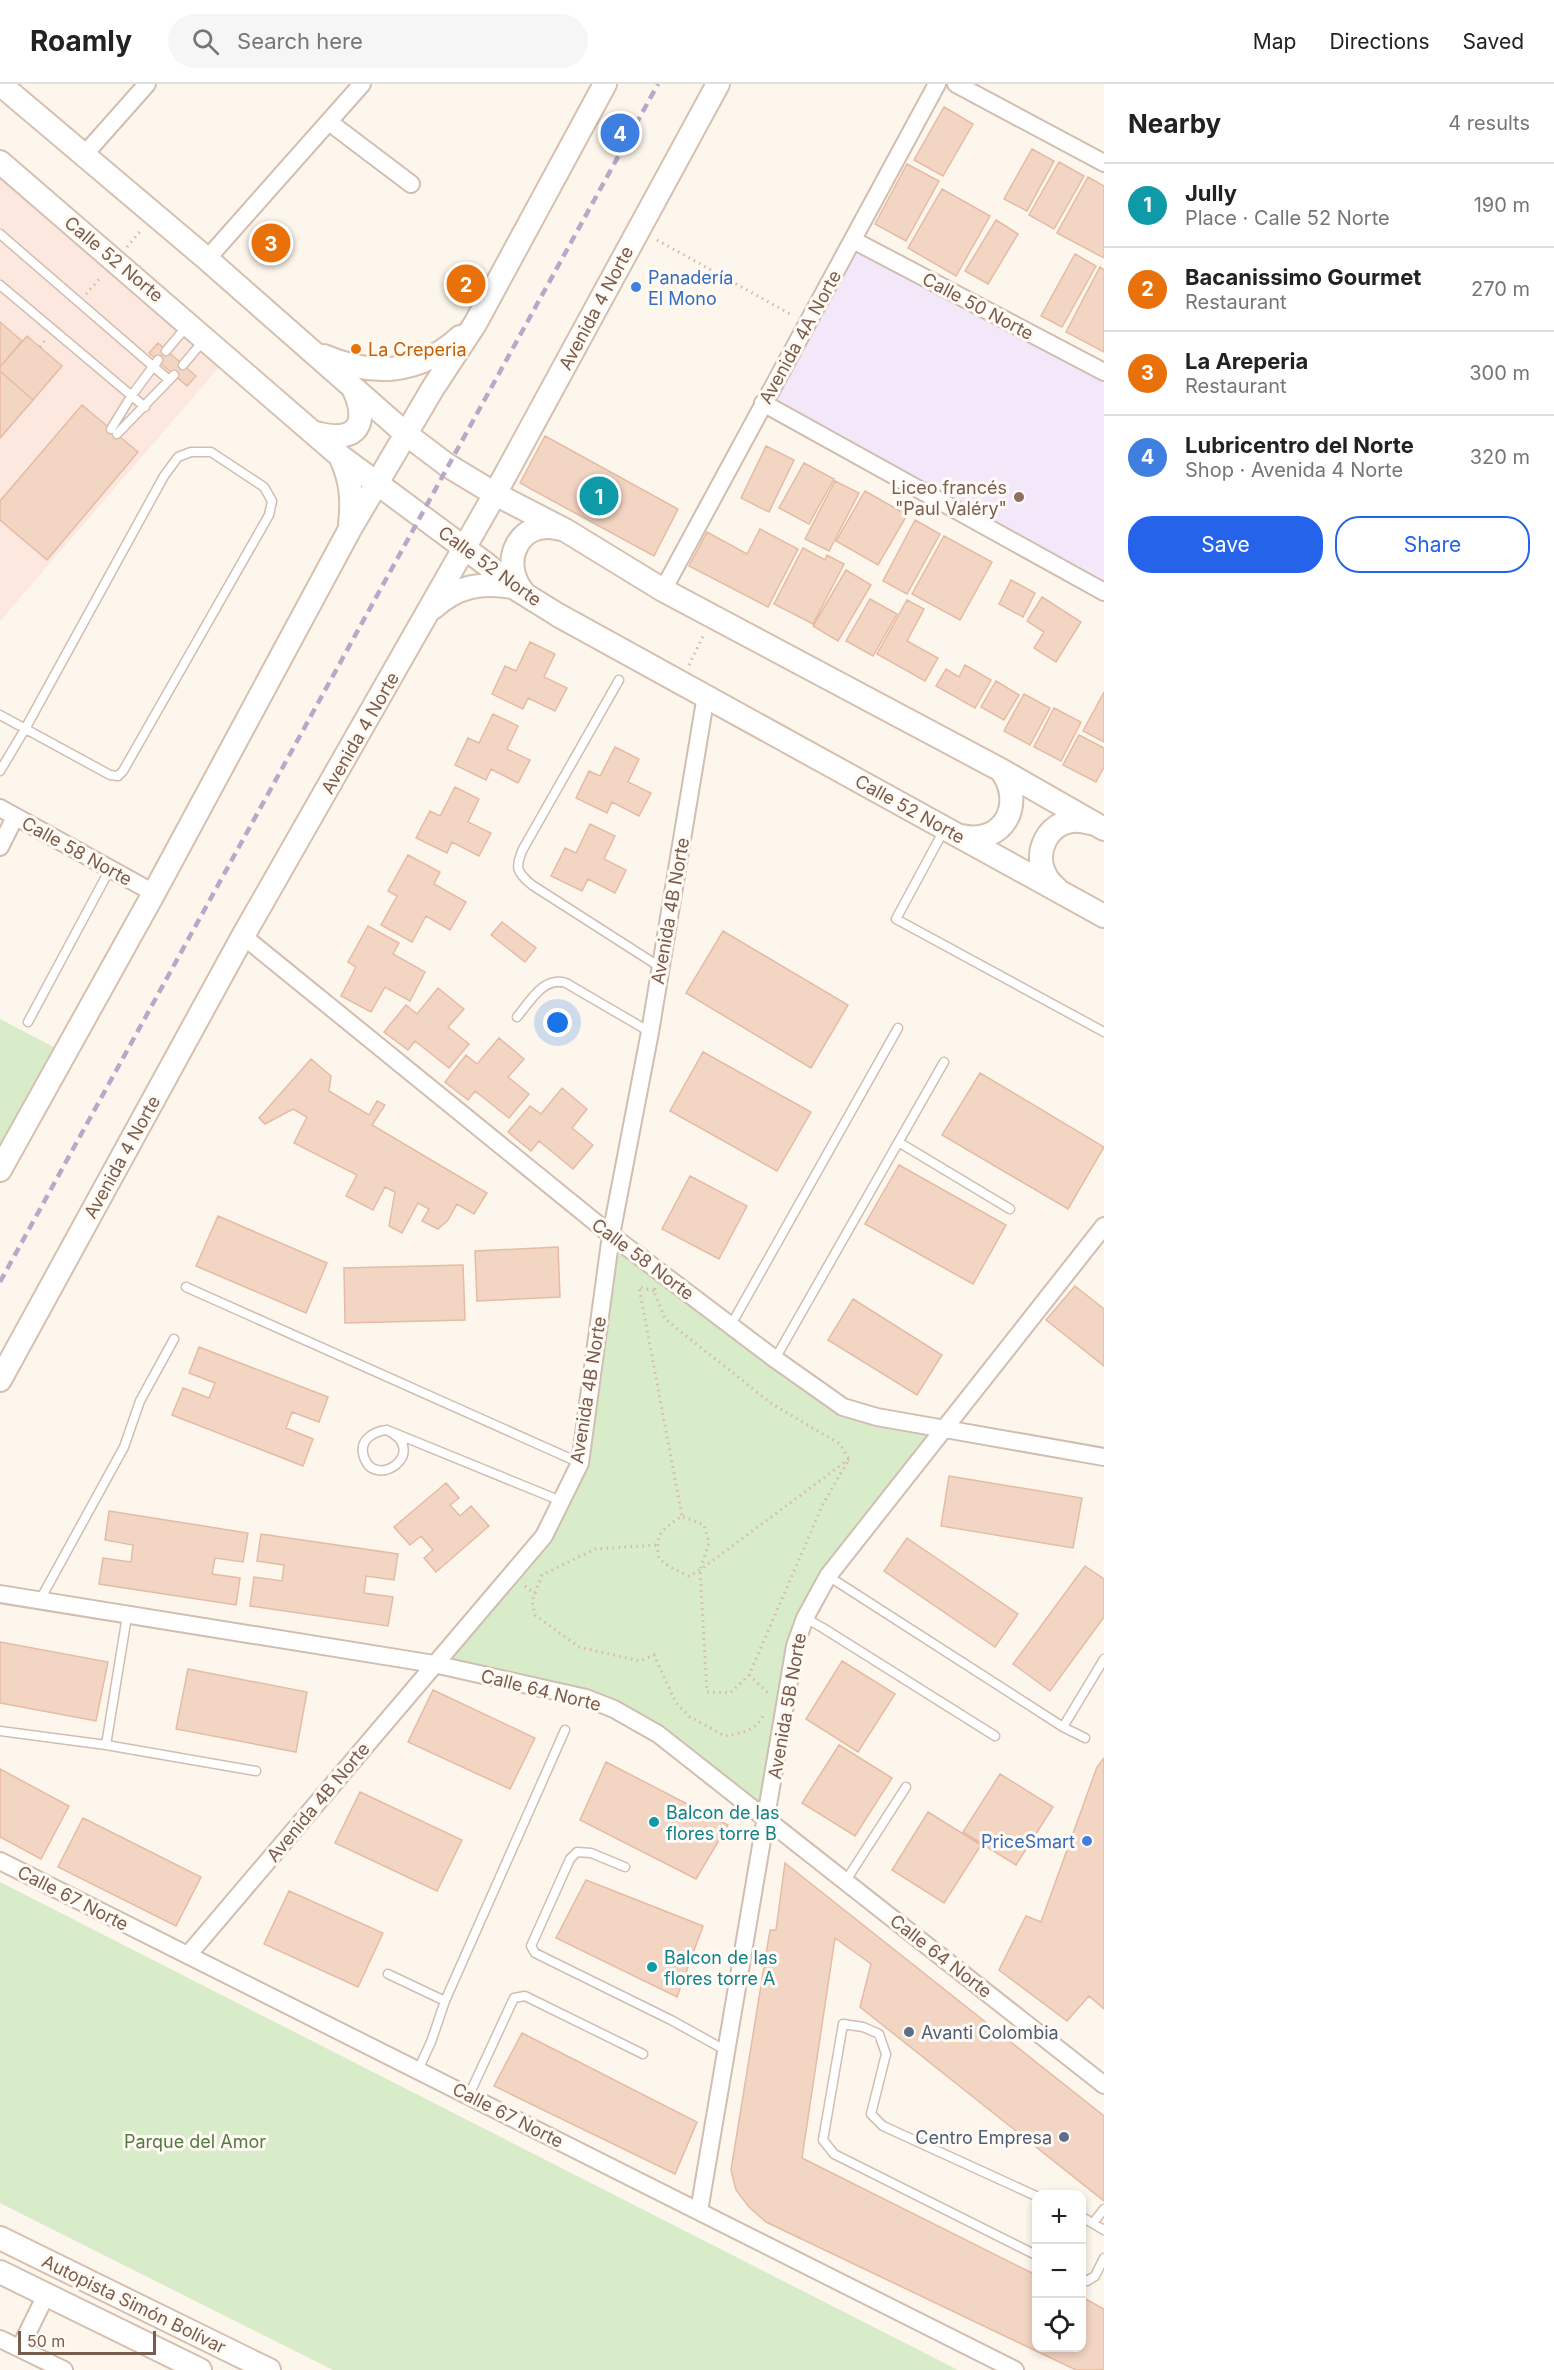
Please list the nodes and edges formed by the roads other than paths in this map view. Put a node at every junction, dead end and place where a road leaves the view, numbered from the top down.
1 (0, 84) edge
2 (147, 84) edge
3 (362, 84) edge
4 (605, 84) edge
5 (718, 84) edge
6 (937, 84) edge
7 (956, 84) edge
8 (329, 122) junction
9 (84, 155) junction
10 (0, 162) edge
11 (1104, 163) edge
12 (411, 184) dead end
13 (0, 234) edge
14 (853, 240) junction
15 (207, 259) junction
16 (0, 285) edge
17 (475, 324) junction
18 (198, 331) junction
19 (166, 351) dead end
20 (313, 352) junction
21 (155, 363) junction
22 (183, 365) dead end
23 (1104, 372) edge
24 (132, 395) junction
25 (357, 395) junction
26 (763, 403) junction
27 (145, 407) junction
28 (322, 434) junction
29 (406, 434) junction
30 (340, 456) junction
31 (377, 484) junction
32 (495, 494) junction
33 (350, 529) junction
34 (565, 530) junction
35 (463, 548) junction
36 (663, 590) junction
37 (519, 591) junction
38 (1104, 592) edge
39 (423, 622) junction
40 (619, 680) dead end
41 (706, 695) junction
42 (0, 715) edge
43 (25, 729) junction
44 (1001, 770) junction
45 (0, 771) edge
46 (0, 808) edge
47 (15, 817) junction
48 (1101, 827) edge
49 (952, 832) junction
50 (0, 847) edge
51 (110, 869) junction
52 (1057, 890) junction
53 (154, 893) junction
54 (1104, 916) edge
55 (243, 936) junction
56 (660, 967) junction
57 (517, 1017) dead end
58 (28, 1022) dead end
59 (898, 1028) dead end
60 (650, 1032) junction
61 (1104, 1032) edge
62 (944, 1062) dead end
63 (900, 1143) junction
64 (0, 1170) edge
65 (1010, 1209) dead end
66 (1104, 1226) edge
67 (611, 1235) junction
68 (186, 1287) dead end
69 (731, 1325) junction
70 (174, 1339) dead end
71 (775, 1359) junction
72 (0, 1380) edge
73 (943, 1428) junction
74 (387, 1431) junction
75 (1104, 1456) edge
76 (580, 1463) junction
77 (561, 1501) junction
78 (828, 1576) junction
79 (0, 1594) edge
80 (40, 1600) junction
81 (127, 1616) junction
82 (805, 1618) junction
83 (1104, 1659) edge
84 (434, 1664) junction
85 (1063, 1727) junction
86 (565, 1730) dead end
87 (0, 1731) edge
88 (995, 1736) dead end
89 (1085, 1738) dead end
90 (106, 1745) junction
91 (256, 1771) dead end
92 (906, 1787) dead end
93 (767, 1820) junction
94 (0, 1861) edge
95 (625, 1867) dead end
96 (845, 1881) junction
97 (188, 1955) junction
98 (388, 1974) dead end
99 (445, 2001) junction
100 (725, 2050) junction
101 (643, 2054) dead end
102 (418, 2070) junction
103 (1101, 2078) edge
104 (469, 2096) junction
105 (1032, 2194) edge
106 (1104, 2209) edge
107 (699, 2211) junction
108 (1086, 2219) edge
109 (1093, 2223) junction
110 (1104, 2230) edge
111 (0, 2238) edge
112 (1032, 2253) edge
113 (1104, 2258) edge
114 (0, 2272) edge
115 (1086, 2280) edge
116 (46, 2295) junction
117 (0, 2339) edge
118 (20, 2348) junction
119 (188, 2367) edge
120 (64, 2370) edge
121 (269, 2370) edge
122 (1015, 2370) edge

1 - 9 main road
2 - 9 street
3 - 8 street
4 - 17 main road
5 - 32 main road, Avenida 4 Norte
6 - 14 street, Avenida 4A Norte
7 - 11 street
8 - 12 street
8 - 15 street
9 - 15 main road
10 - 18 main road, Calle 52 Norte
13 - 21 lane
14 - 23 street, Calle 50 Norte
14 - 26 street, Avenida 4A Norte
15 - 20 main road
16 - 24 lane
17 - 20 main road
17 - 29 main road
18 - 19 lane
18 - 22 lane
18 - 28 main road, Calle 52 Norte
20 - 25 main road
21 - 24 lane
21 - 27 lane
24 - 27 lane
24 - 27 lane
25 - 28 main road
25 - 29 main road
26 - 36 street, Avenida 4A Norte
26 - 38 street
28 - 30 main road, Calle 52 Norte
29 - 31 main road
29 - 32 main road
30 - 31 main road, Calle 52 Norte
30 - 33 main road
31 - 33 main road
31 - 35 main road, Calle 52 Norte
32 - 34 main road
32 - 35 main road, Avenida 4 Norte
33 - 53 main road
34 - 36 main road
34 - 37 main road
35 - 37 main road, Calle 52 Norte
35 - 39 main road, Avenida 4 Norte
36 - 44 main road
37 - 39 main road
37 - 41 main road, Calle 52 Norte
39 - 55 main road, Avenida 4 Norte
40 - 56 lane
41 - 49 main road, Calle 52 Norte
41 - 56 street, Avenida 4B Norte
42 - 43 lane
43 - 43 lane
43 - 45 lane
44 - 48 main road
44 - 49 main road
46 - 47 street, Calle 58 Norte
47 - 50 street
47 - 51 street, Calle 58 Norte
48 - 52 main road
49 - 52 main road, Calle 52 Norte
49 - 61 lane
51 - 53 street, Calle 58 Norte
51 - 58 lane
52 - 54 main road, Calle 52 Norte
53 - 64 main road
55 - 67 street, Calle 58 Norte
55 - 72 main road, Avenida 4 Norte
56 - 60 street, Avenida 4B Norte
57 - 60 lane
59 - 69 lane
60 - 67 street, Avenida 4B Norte
62 - 63 lane
63 - 65 lane
63 - 71 lane
66 - 73 street, Avenida 5B Norte
67 - 69 street, Calle 58 Norte
67 - 76 street, Avenida 4B Norte
68 - 76 lane
69 - 71 street, Calle 58 Norte
70 - 80 lane
71 - 73 street, Calle 58 Norte
73 - 75 street, Calle 58 Norte
73 - 78 street, Avenida 5B Norte
74 - 74 lane
74 - 77 lane
76 - 77 street, Avenida 4B Norte
77 - 84 street, Avenida 4B Norte
78 - 82 street, Avenida 5B Norte
78 - 85 lane
79 - 80 street, Calle 64 Norte
80 - 81 street, Calle 64 Norte
81 - 84 street, Calle 64 Norte
81 - 90 lane
82 - 88 lane
82 - 93 street, Avenida 5B Norte
83 - 85 lane
84 - 93 street, Calle 64 Norte
84 - 97 street, Avenida 4B Norte
85 - 89 lane
86 - 99 lane
87 - 90 lane
90 - 91 lane
92 - 96 lane
93 - 96 street, Calle 64 Norte
93 - 100 street, Avenida 5B Norte
94 - 97 street, Calle 67 Norte
95 - 100 lane
96 - 103 street, Calle 64 Norte
97 - 102 street, Calle 67 Norte
98 - 99 lane
99 - 102 lane
100 - 107 street, Avenida 5B Norte
101 - 104 lane
102 - 104 street, Calle 67 Norte
104 - 107 street, Calle 67 Norte
105 - 112 lane
106 - 109 lane
107 - 122 street, Calle 67 Norte
108 - 109 lane
109 - 110 lane
111 - 121 main road, Autopista Simón Bolívar
113 - 115 lane
114 - 116 main road, Autopista Simón Bolívar
116 - 118 street
116 - 119 main road, Autopista Simón Bolívar
117 - 118 street
118 - 120 street

